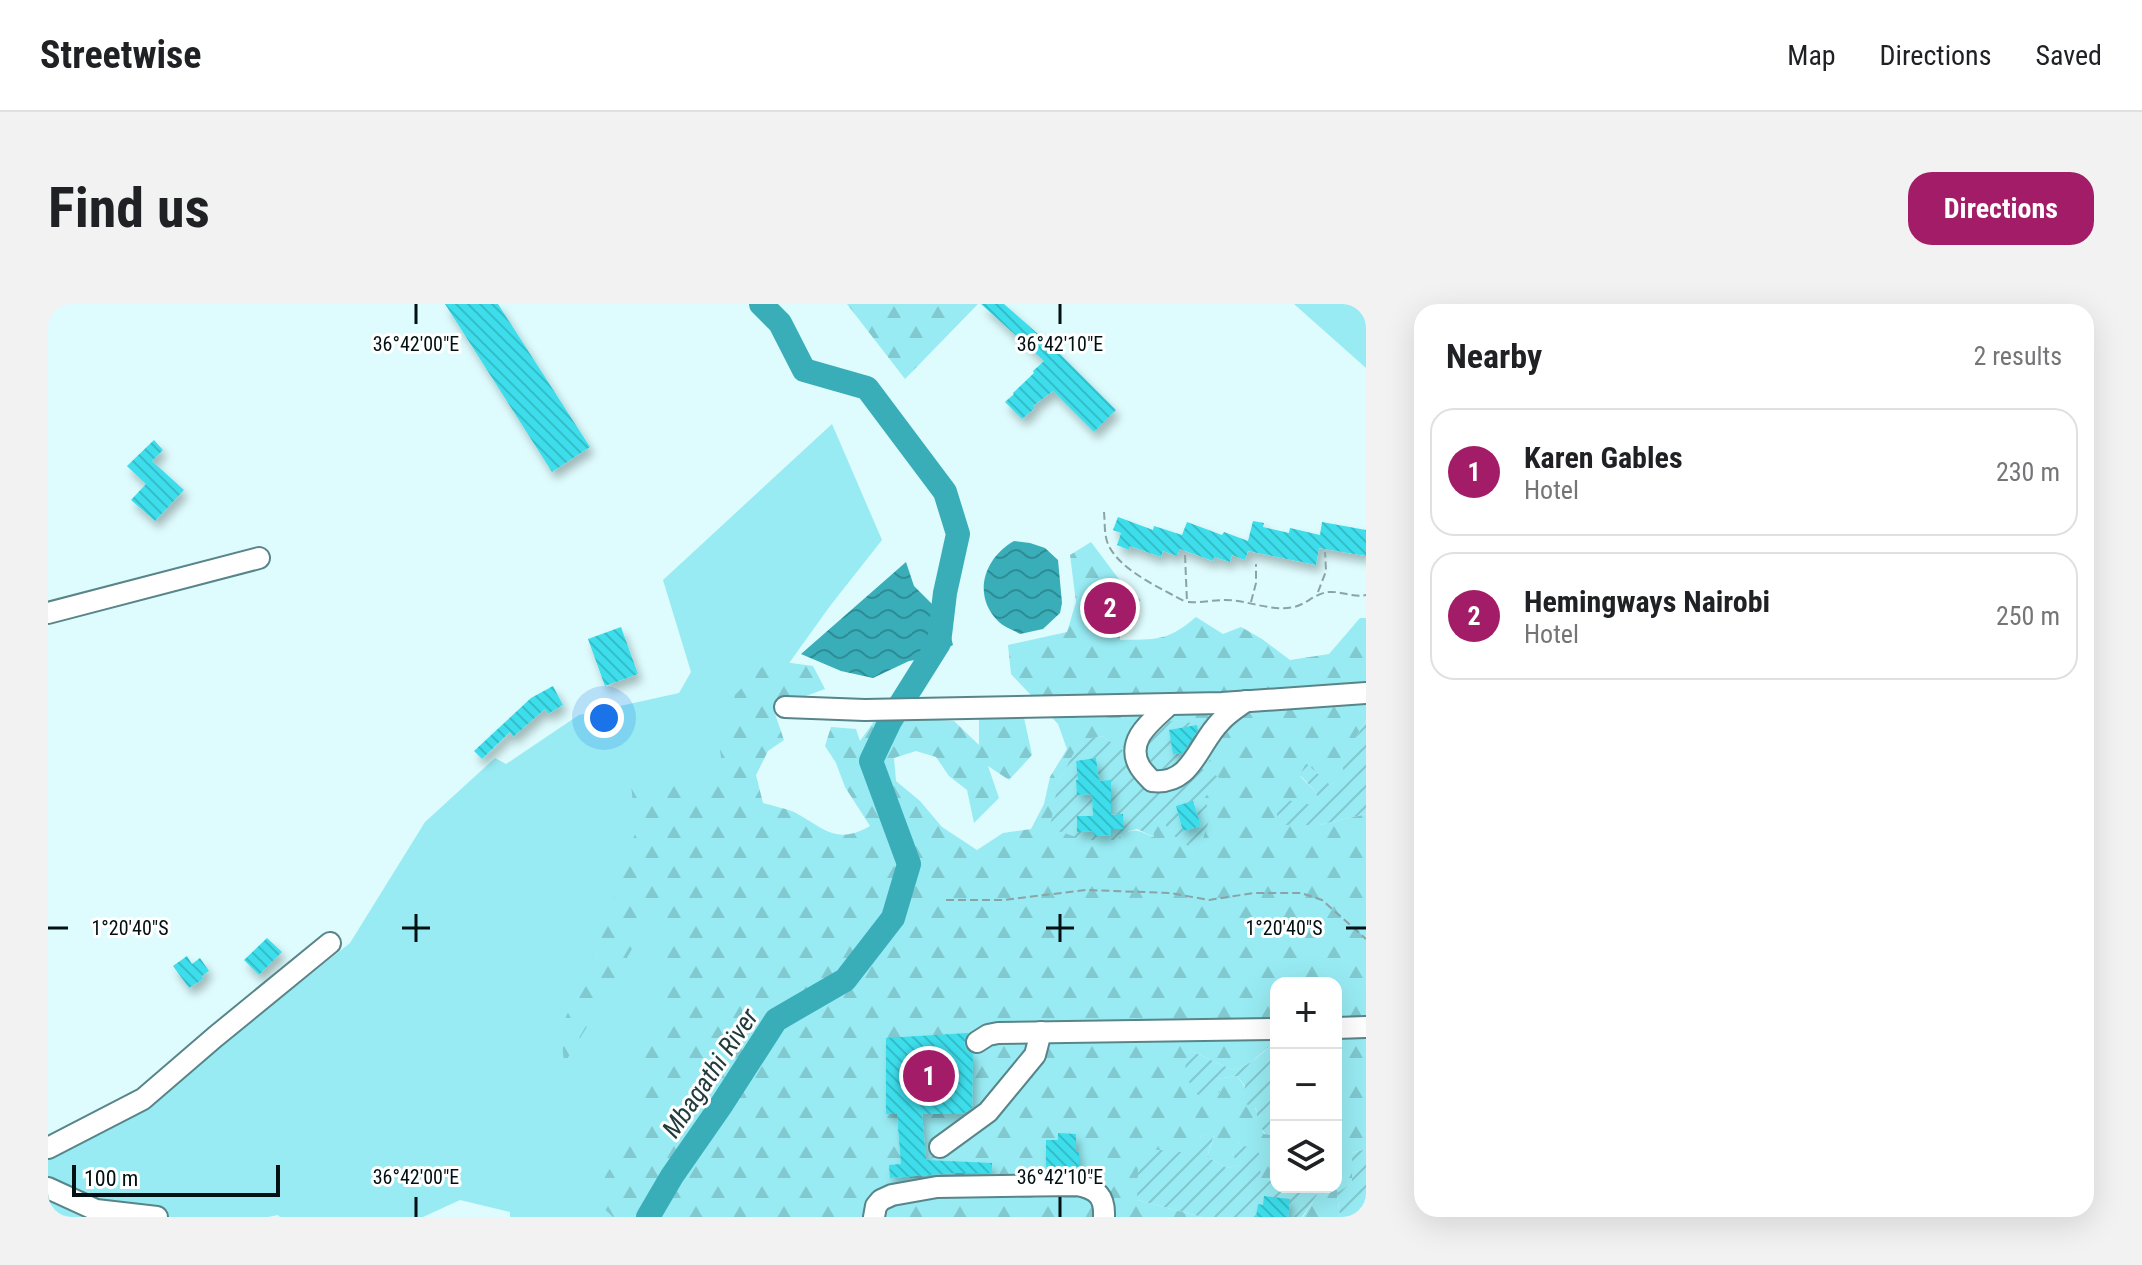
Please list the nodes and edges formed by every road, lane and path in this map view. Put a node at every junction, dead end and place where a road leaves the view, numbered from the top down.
1 (1104, 512) dead end
2 (1325, 552) dead end
3 (1185, 555) dead end
4 (259, 558) dead end
5 (1256, 564) dead end
6 (1318, 593) junction
7 (1366, 595) edge
8 (1187, 602) junction
9 (1251, 604) junction
10 (48, 613) edge
11 (1366, 693) edge
12 (1246, 701) junction
13 (1170, 704) junction
14 (785, 707) dead end
15 (946, 900) dead end
16 (1366, 939) edge
17 (330, 943) dead end
18 (1366, 1027) edge
19 (1342, 1028) edge
20 (1270, 1029) edge
21 (1041, 1032) junction
22 (977, 1042) dead end
23 (940, 1147) dead end
24 (48, 1148) edge
25 (48, 1188) edge
26 (157, 1217) edge
27 (874, 1217) edge
28 (1104, 1217) edge

1 - 8 path
2 - 6 path
3 - 8 path
4 - 10 street
5 - 9 path
6 - 7 path
6 - 9 path
8 - 9 path
11 - 12 street
12 - 13 street
12 - 13 street
13 - 14 street
15 - 16 path
17 - 24 street
18 - 19 street
20 - 21 street
21 - 22 street
21 - 23 street
25 - 26 street
27 - 28 street

